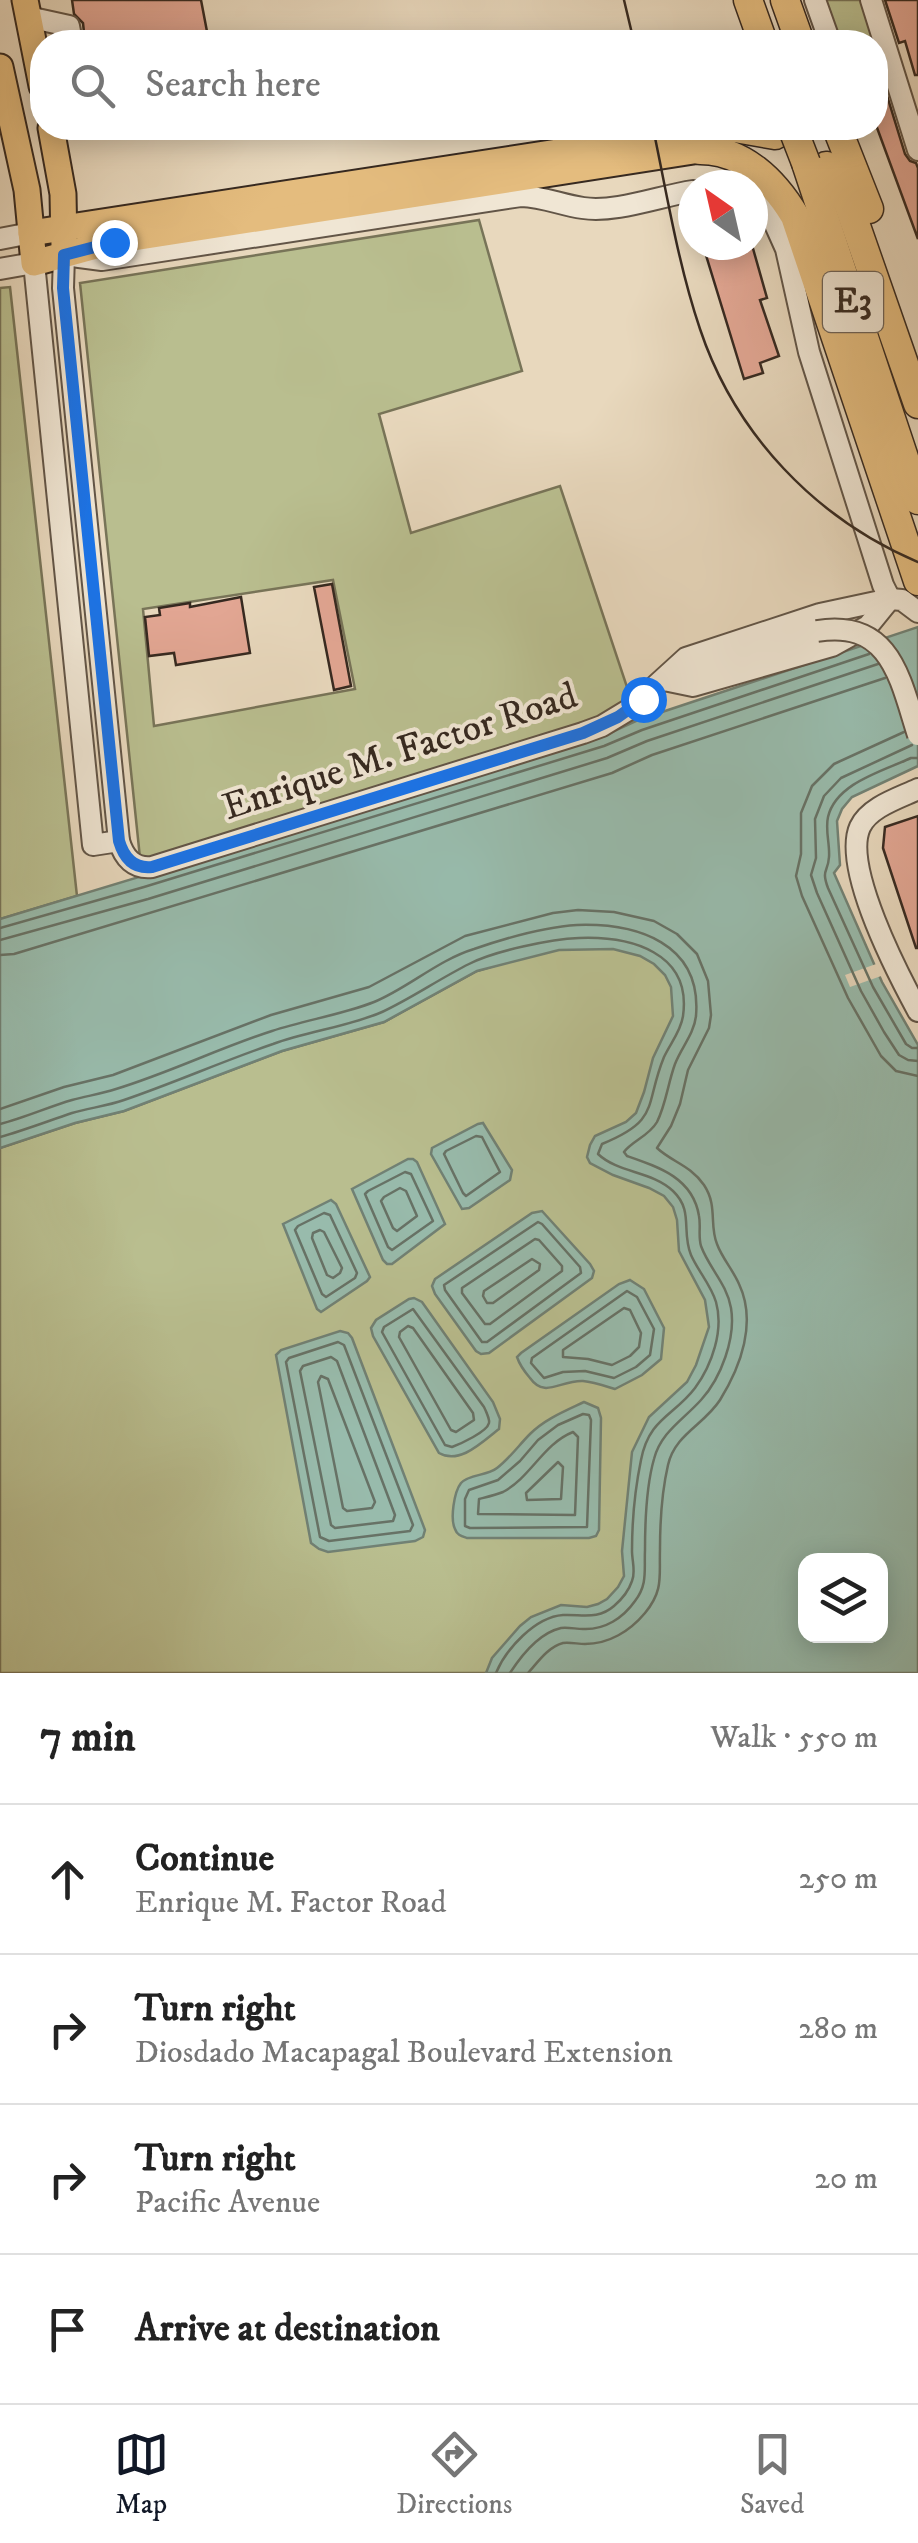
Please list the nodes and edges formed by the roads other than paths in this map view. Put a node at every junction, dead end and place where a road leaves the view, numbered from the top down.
1 (748, 0) edge
2 (785, 0) edge
3 (814, 0) edge
4 (872, 0) edge
5 (27, 8) edge
6 (70, 30) edge
7 (759, 30) edge
8 (796, 30) edge
9 (825, 30) edge
10 (878, 30) edge
11 (0, 67) edge
12 (888, 68) edge
13 (53, 140) edge
14 (700, 140) edge
15 (795, 140) edge
16 (842, 140) edge
17 (697, 141) junction
18 (918, 150) edge
19 (816, 165) junction
20 (678, 193) edge
21 (768, 214) edge
22 (65, 228) junction
23 (31, 233) junction
24 (0, 238) edge
25 (64, 255) junction
26 (34, 263) junction
27 (0, 268) edge
28 (918, 357) edge
29 (918, 404) edge
30 (918, 500) edge
31 (918, 581) edge
32 (890, 599) junction
33 (918, 612) edge
34 (664, 680) junction
35 (918, 735) edge
36 (918, 790) edge
37 (119, 841) junction
38 (918, 1011) edge

1 - 7 highway
2 - 8 highway
3 - 9 street
4 - 10 street
5 - 6 street
11 - 23 main road
12 - 18 street
13 - 22 main road
14 - 17 highway
15 - 19 highway, E3, bridge
16 - 28 highway, E3
17 - 22 main road
17 - 25 main road
17 - 31 highway
19 - 29 highway
19 - 30 highway, E3
20 - 25 street
21 - 32 street
22 - 23 main road
22 - 25 main road
23 - 24 street
23 - 26 main road
25 - 26 main road
25 - 37 street
26 - 27 street
26 - 37 street
32 - 33 street
32 - 34 street, Enrique M. Factor Road
32 - 34 street
34 - 35 street, bridge
34 - 37 street, Enrique M. Factor Road
36 - 38 street

